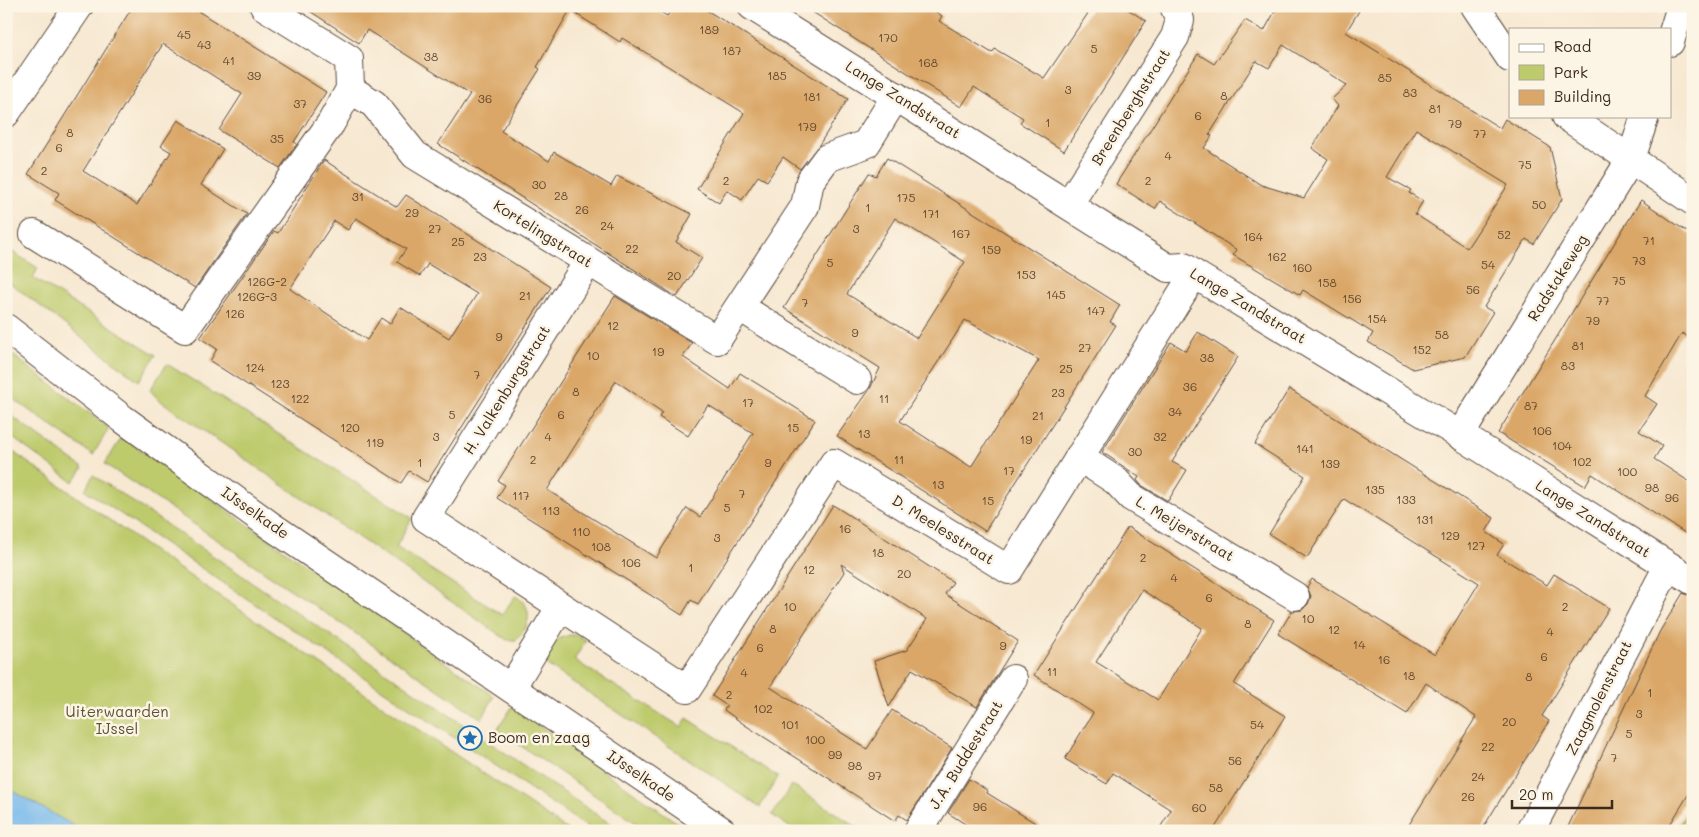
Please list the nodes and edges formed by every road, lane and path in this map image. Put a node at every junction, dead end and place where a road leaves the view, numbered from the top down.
1 (79, 6) edge
2 (264, 6) edge
3 (752, 6) edge
4 (1174, 6) edge
5 (1475, 6) edge
6 (1680, 6) edge
7 (1672, 35) edge
8 (1509, 57) edge
9 (350, 88) junction
10 (896, 96) junction
11 (6, 113) edge
12 (1569, 118) edge
13 (1644, 118) edge
14 (1631, 159) junction
15 (1693, 201) edge
16 (1069, 204) junction
17 (34, 234) dead end
18 (588, 262) junction
19 (1194, 274) junction
20 (740, 307) junction
21 (6, 328) edge
22 (857, 380) dead end
23 (1460, 435) junction
24 (1079, 457) junction
25 (1668, 566) junction
26 (1693, 581) edge
27 (1295, 596) dead end
28 (560, 608) junction
29 (1013, 680) dead end
30 (511, 688) junction
31 (722, 831) edge
32 (918, 831) edge
33 (1530, 831) edge

1 - 11 street
2 - 9 street
3 - 10 street, Lange Zandstraat
4 - 16 street, Breenberghstraat
5 - 8 street
6 - 7 street
9 - 17 street
9 - 18 street, Kortelingstraat
10 - 16 street, Lange Zandstraat
10 - 20 street, Kortelingstraat
12 - 14 street
13 - 14 street, Radstakeweg
14 - 15 street
14 - 23 street, Radstakeweg
16 - 19 street, Lange Zandstraat
18 - 20 street, Kortelingstraat
18 - 28 street, H. Valkenburgstraat
19 - 23 street, Lange Zandstraat
19 - 24 street, D. Meelesstraat
20 - 22 street
21 - 30 street, IJsselkade
23 - 25 street, Lange Zandstraat
24 - 27 street, L. Meijerstraat
24 - 28 street, D. Meelesstraat
25 - 26 street, Lange Zandstraat
25 - 33 street, Zaagmolenstraat
28 - 30 street
29 - 32 street, J.A. Buddestraat
30 - 31 street, IJsselkade

